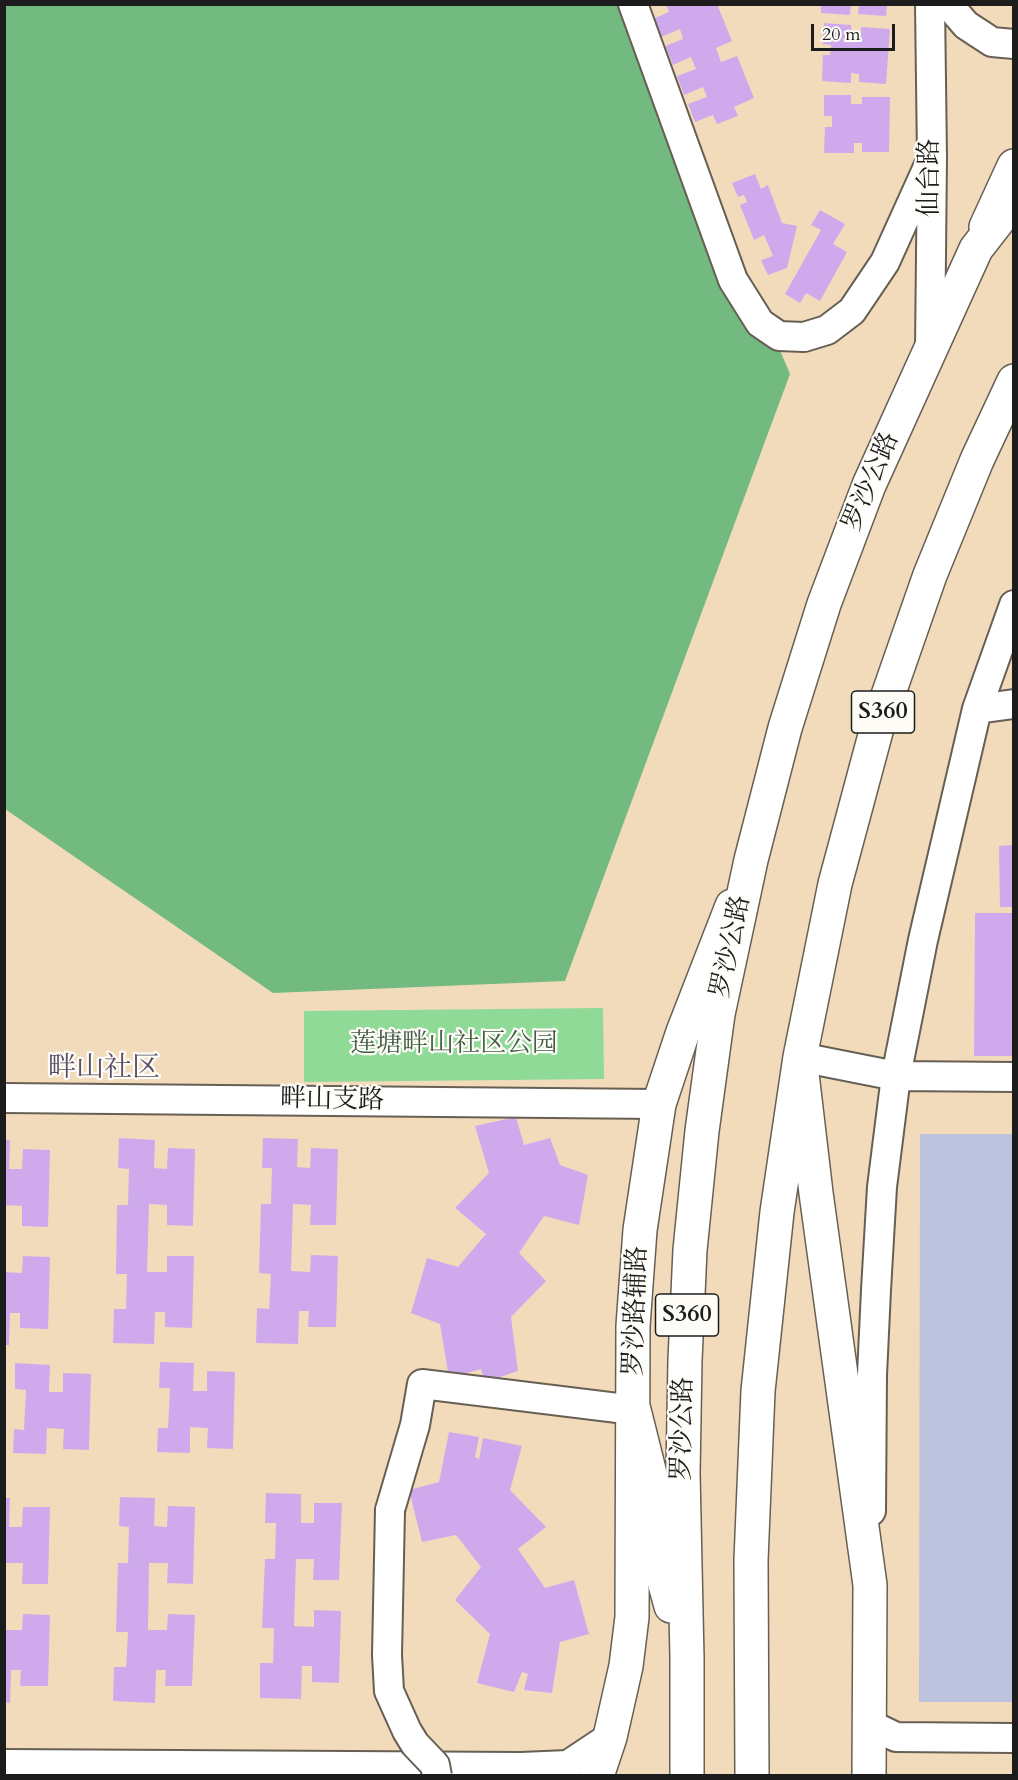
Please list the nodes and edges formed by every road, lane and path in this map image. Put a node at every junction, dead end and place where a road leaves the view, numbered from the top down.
1 (633, 4) edge
2 (930, 4) edge
3 (948, 4) edge
4 (1014, 44) edge
5 (932, 158) junction
6 (1014, 166) edge
7 (1014, 200) edge
8 (976, 249) junction
9 (929, 352) junction
10 (1013, 381) edge
11 (1014, 605) edge
12 (1014, 704) edge
13 (977, 709) junction
14 (751, 860) junction
15 (800, 1057) junction
16 (896, 1076) junction
17 (1014, 1077) edge
18 (4, 1098) edge
19 (659, 1104) junction
20 (634, 1410) junction
21 (870, 1586) junction
22 (687, 1658) junction
23 (869, 1725) junction
24 (610, 1737) junction
25 (1014, 1738) edge
26 (4, 1764) edge
27 (437, 1776) edge
28 (597, 1776) edge
29 (687, 1776) edge
30 (752, 1776) edge
31 (869, 1776) edge

1 - 5 street
2 - 5 street, 仙台路
3 - 4 street
5 - 9 street, 仙台路
6 - 8 main road, 罗沙公路 / S360
7 - 8 main road
8 - 9 main road, 罗沙公路 / S360
9 - 14 main road, 罗沙公路 / S360
10 - 15 main road, S360
11 - 13 street
12 - 13 street
13 - 16 street
14 - 19 main road, 罗沙路辅路
14 - 22 main road, 罗沙公路 / S360
15 - 16 street
15 - 21 main road
15 - 30 main road, S360
16 - 17 street
16 - 21 street
18 - 19 street, 畔山支路
19 - 20 main road, 罗沙路辅路
20 - 22 main road
20 - 24 main road, 罗沙路辅路
20 - 27 street, bridge
21 - 23 main road
22 - 29 main road, 罗沙公路 / S360
23 - 25 street
23 - 31 main road
24 - 26 street
24 - 28 main road, 罗沙路辅路

